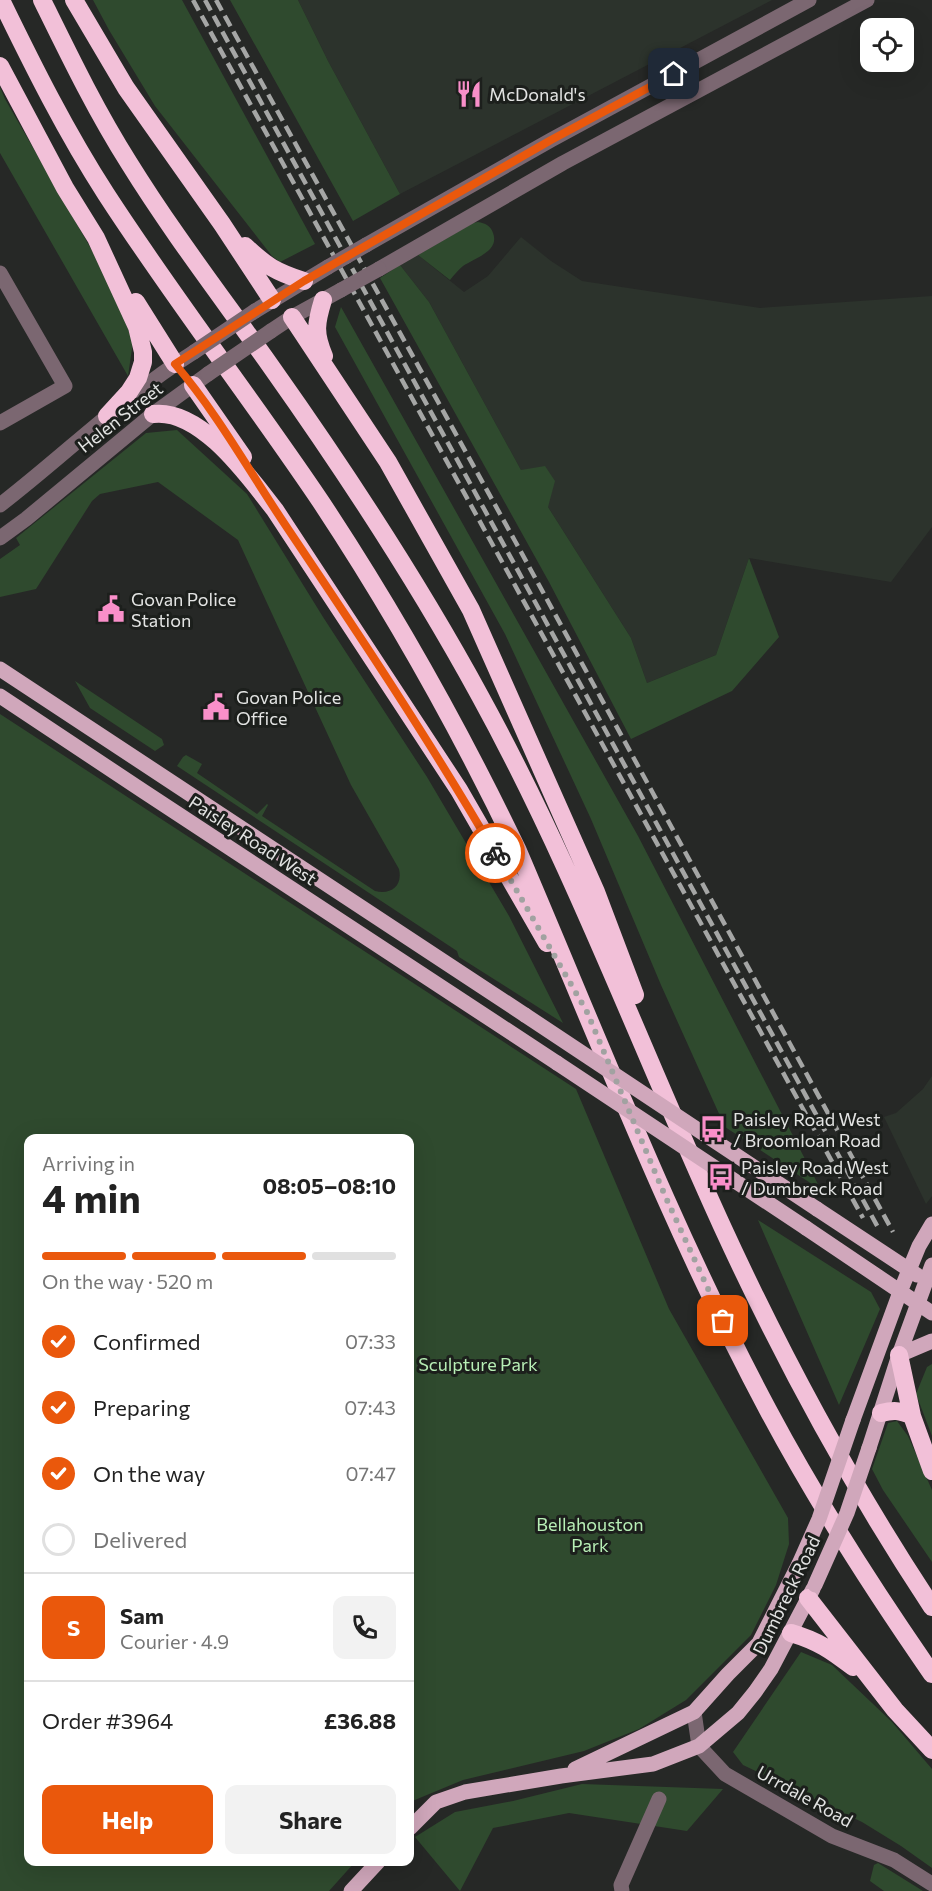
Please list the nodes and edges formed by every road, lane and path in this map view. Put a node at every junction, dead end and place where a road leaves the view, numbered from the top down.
1 (1, 0) edge
2 (42, 0) edge
3 (74, 0) edge
4 (809, 0) edge
5 (867, 0) edge
6 (0, 66) edge
7 (222, 224) junction
8 (96, 238) junction
9 (0, 273) edge
10 (304, 281) junction
11 (272, 300) junction
12 (323, 300) junction
13 (292, 316) junction
14 (175, 364) junction
15 (201, 379) junction
16 (340, 391) junction
17 (153, 414) junction
18 (107, 416) junction
19 (0, 423) edge
20 (0, 505) edge
21 (275, 510) junction
22 (0, 538) edge
23 (0, 669) edge
24 (0, 696) edge
25 (587, 1012) junction
26 (721, 1224) junction
27 (932, 1224) edge
28 (932, 1265) edge
29 (909, 1270) junction
30 (929, 1283) edge
31 (900, 1292) junction
32 (918, 1304) junction
33 (932, 1314) edge
34 (932, 1341) edge
35 (899, 1355) junction
36 (881, 1413) junction
37 (912, 1416) junction
38 (853, 1420) junction
39 (932, 1471) edge
40 (796, 1571) junction
41 (812, 1592) junction
42 (932, 1607) edge
43 (791, 1633) junction
44 (932, 1674) edge
45 (875, 1685) junction
46 (694, 1712) junction
47 (699, 1746) junction
48 (932, 1750) edge
49 (561, 1776) junction
50 (659, 1799) dead end
51 (414, 1824) edge
52 (374, 1866) edge
53 (932, 1884) edge
54 (351, 1891) edge
55 (622, 1891) edge

1 - 25 highway
2 - 26 highway
3 - 7 highway
4 - 10 street, Helen Street, bridge
5 - 12 street, Helen Street, bridge
6 - 8 highway
7 - 10 highway
7 - 11 highway
8 - 14 highway
8 - 18 highway
9 - 19 street
10 - 11 street, Helen Street
11 - 13 street
11 - 14 street, Helen Street, bridge
12 - 13 street, Helen Street
12 - 16 highway
13 - 15 street, Helen Street, bridge
13 - 16 highway
14 - 15 street
14 - 18 street, Helen Street
15 - 17 street, Helen Street
15 - 21 highway
16 - 26 highway
17 - 21 highway
17 - 22 street, Helen Street
18 - 20 street, Helen Street
21 - 25 highway
23 - 29 main road, Paisley Road West, bridge
24 - 31 main road, Paisley Road West, bridge
25 - 44 highway
26 - 42 highway
27 - 29 main road, Dumbreck Road
28 - 30 main road, Dumbreck Road
29 - 30 main road
29 - 31 main road, Dumbreck Road
30 - 32 main road, Dumbreck Road
31 - 32 main road
31 - 38 main road, Dumbreck Road
32 - 33 main road
32 - 35 main road, Dumbreck Road
34 - 35 main road
35 - 36 main road, Dumbreck Road
35 - 37 highway
36 - 37 highway
36 - 38 main road
36 - 41 main road, Dumbreck Road, bridge
37 - 39 highway
38 - 40 main road, Dumbreck Road, bridge
40 - 41 main road
40 - 46 main road, Dumbreck Road
41 - 43 main road, Dumbreck Road
41 - 45 highway
43 - 45 highway
43 - 47 main road, Dumbreck Road
45 - 48 highway
46 - 47 street
46 - 49 main road, Dumbreck Road
47 - 49 main road, Dumbreck Road
47 - 53 street, Urrdale Road
49 - 51 main road, Dumbreck Road
50 - 55 street
52 - 54 main road

